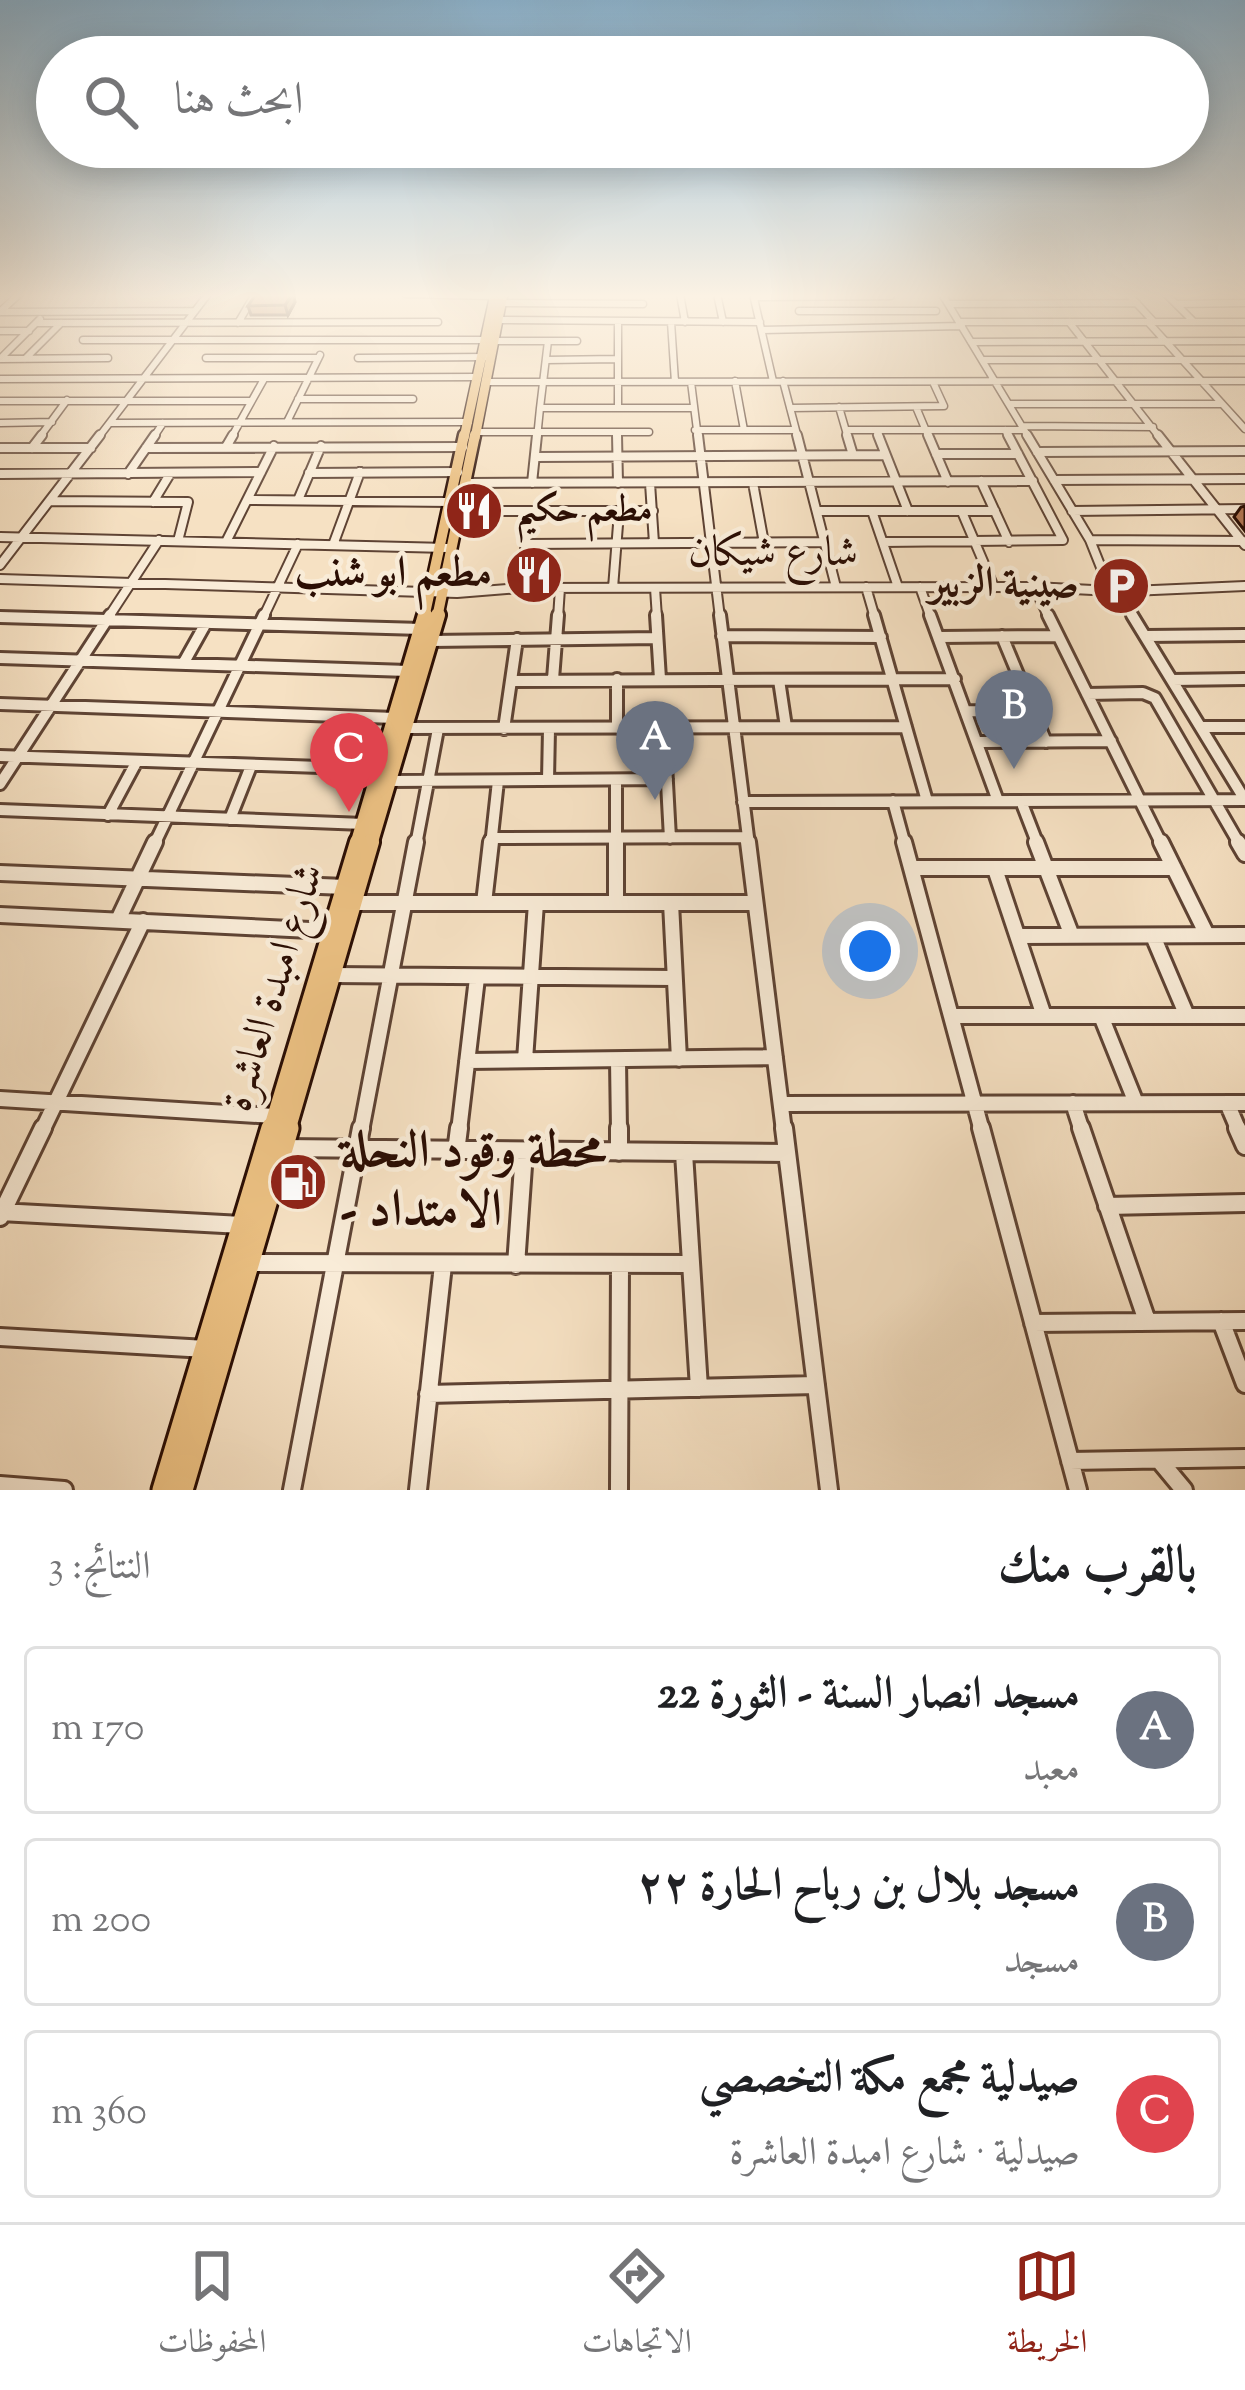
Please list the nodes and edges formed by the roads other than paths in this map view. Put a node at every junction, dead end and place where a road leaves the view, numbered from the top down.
1 (104, 364) edge
2 (155, 364) edge
3 (202, 364) edge
4 (315, 364) edge
5 (356, 364) edge
6 (485, 364) edge
7 (545, 364) edge
8 (618, 364) edge
9 (674, 364) edge
10 (772, 364) edge
11 (984, 364) edge
12 (1103, 364) edge
13 (1186, 364) edge
14 (420, 377) junction
15 (308, 378) junction
16 (351, 378) junction
17 (91, 379) junction
18 (143, 379) junction
19 (191, 379) junction
20 (264, 379) junction
21 (0, 380) edge
22 (482, 380) junction
23 (735, 381) junction
24 (778, 381) junction
25 (1202, 381) junction
26 (1245, 381) edge
27 (542, 382) junction
28 (618, 382) junction
29 (675, 382) junction
30 (691, 382) junction
31 (858, 382) junction
32 (933, 382) junction
33 (995, 382) junction
34 (1117, 382) junction
35 (338, 398) junction
36 (298, 399) junction
37 (413, 399) junction
38 (68, 400) junction
39 (127, 400) junction
40 (0, 401) edge
41 (250, 401) junction
42 (1009, 404) junction
43 (1135, 404) junction
44 (1222, 404) junction
45 (540, 407) junction
46 (573, 407) junction
47 (619, 407) junction
48 (647, 407) junction
49 (839, 407) junction
50 (868, 407) junction
51 (916, 407) junction
52 (693, 408) junction
53 (790, 408) junction
54 (362, 421) junction
55 (405, 421) junction
56 (52, 422) junction
57 (110, 422) junction
58 (239, 422) junction
59 (287, 422) junction
60 (328, 422) junction
61 (0, 423) edge
62 (164, 423) junction
63 (1153, 427) junction
64 (1244, 427) edge
65 (1023, 428) junction
66 (695, 430) junction
67 (744, 430) junction
68 (795, 430) junction
69 (846, 430) junction
70 (877, 430) junction
71 (925, 430) junction
72 (1005, 430) junction
73 (537, 432) junction
74 (571, 432) junction
75 (616, 432) junction
76 (649, 432) junction
77 (471, 435) junction
78 (274, 446) junction
79 (321, 446) junction
80 (353, 446) junction
81 (226, 447) junction
82 (0, 448) edge
83 (32, 448) junction
84 (91, 448) junction
85 (146, 448) junction
86 (1172, 451) junction
87 (1245, 451) edge
88 (1037, 452) junction
89 (936, 454) junction
90 (1018, 454) junction
91 (802, 455) junction
92 (853, 455) junction
93 (885, 455) junction
94 (651, 456) junction
95 (697, 456) junction
96 (535, 457) junction
97 (617, 457) junction
98 (261, 472) junction
99 (360, 472) junction
100 (310, 473) junction
101 (0, 474) edge
102 (12, 474) junction
103 (70, 474) junction
104 (128, 474) junction
105 (170, 474) junction
106 (463, 478) junction
107 (1194, 479) junction
108 (1245, 479) edge
109 (1033, 481) junction
110 (1054, 481) junction
111 (753, 482) junction
112 (809, 482) junction
113 (897, 482) junction
114 (948, 482) junction
115 (981, 482) junction
116 (532, 483) junction
117 (567, 483) junction
118 (617, 483) junction
119 (650, 483) junction
120 (701, 483) junction
121 (0, 488) edge
122 (248, 500) junction
123 (298, 500) junction
124 (351, 500) junction
125 (50, 501) junction
126 (153, 502) junction
127 (457, 506) junction
128 (1215, 509) junction
129 (1245, 509) edge
130 (530, 511) junction
131 (817, 511) junction
132 (872, 511) junction
133 (908, 511) junction
134 (995, 511) junction
135 (1072, 511) junction
136 (565, 512) junction
137 (619, 512) junction
138 (653, 512) junction
139 (962, 512) junction
140 (0, 537) edge
141 (22, 538) junction
142 (159, 540) junction
143 (178, 541) junction
144 (226, 542) junction
145 (825, 542) junction
146 (883, 542) junction
147 (975, 542) junction
148 (1009, 542) junction
149 (654, 543) junction
150 (709, 543) junction
151 (764, 543) junction
152 (1092, 543) junction
153 (1244, 543) edge
154 (298, 544) junction
155 (525, 544) junction
156 (617, 544) junction
157 (333, 545) junction
158 (449, 548) junction
159 (0, 565) edge
160 (0, 579) edge
161 (1106, 580) junction
162 (131, 583) junction
163 (1034, 586) junction
164 (1058, 586) junction
165 (1128, 586) junction
166 (1245, 586) edge
167 (836, 587) junction
168 (866, 587) junction
169 (898, 587) junction
170 (920, 587) junction
171 (994, 587) junction
172 (278, 588) junction
173 (520, 588) junction
174 (560, 588) junction
175 (613, 588) junction
176 (655, 588) junction
177 (716, 588) junction
178 (439, 589) junction
179 (1113, 592) junction
180 (2, 620) edge
181 (106, 621) junction
182 (206, 622) junction
183 (259, 623) junction
184 (1143, 631) junction
185 (426, 635) junction
186 (1245, 635) edge
187 (722, 636) junction
188 (1058, 636) junction
189 (881, 637) junction
190 (1002, 637) junction
191 (556, 638) junction
192 (657, 638) junction
193 (940, 638) junction
194 (517, 639) junction
195 (0, 658) edge
196 (80, 661) junction
197 (183, 664) junction
198 (239, 665) junction
199 (408, 671) junction
200 (553, 679) junction
201 (617, 679) junction
202 (1245, 679) edge
203 (660, 680) junction
204 (728, 680) junction
205 (779, 680) junction
206 (895, 680) junction
207 (955, 680) junction
208 (1172, 680) junction
209 (512, 681) junction
210 (1088, 694) junction
211 (0, 704) edge
212 (51, 706) junction
213 (217, 712) junction
214 (967, 712) junction
215 (1033, 712) junction
216 (399, 723) junction
217 (906, 727) junction
218 (1201, 727) junction
219 (1245, 727) edge
220 (549, 728) junction
221 (617, 728) junction
222 (664, 728) junction
223 (733, 728) junction
224 (786, 728) junction
225 (438, 729) junction
226 (504, 729) junction
227 (1111, 741) junction
228 (979, 742) junction
229 (1046, 742) junction
230 (0, 756) edge
231 (18, 757) junction
232 (137, 761) junction
233 (192, 764) junction
234 (251, 766) junction
235 (384, 775) junction
236 (667, 779) junction
237 (616, 780) junction
238 (429, 781) junction
239 (498, 781) junction
240 (548, 781) junction
241 (1240, 783) edge
242 (0, 784) edge
243 (1140, 800) junction
244 (1213, 800) junction
245 (1245, 800) edge
246 (893, 801) junction
247 (927, 801) junction
248 (998, 801) junction
249 (1021, 801) junction
250 (743, 802) junction
251 (0, 811) edge
252 (108, 814) junction
253 (166, 817) junction
254 (230, 819) junction
255 (364, 824) junction
256 (747, 837) junction
257 (491, 838) junction
258 (615, 838) junction
259 (670, 838) junction
260 (1245, 854) edge
261 (911, 868) junction
262 (1174, 868) junction
263 (995, 869) junction
264 (1046, 869) junction
265 (0, 873) edge
266 (137, 879) junction
267 (349, 895) junction
268 (755, 902) junction
269 (484, 903) junction
270 (536, 903) junction
271 (616, 903) junction
272 (671, 903) junction
273 (404, 904) junction
274 (0, 915) edge
275 (118, 920) junction
276 (143, 921) junction
277 (331, 931) junction
278 (1207, 935) junction
279 (1245, 935) edge
280 (1019, 936) junction
281 (1072, 936) junction
282 (1153, 936) junction
283 (332, 975) junction
284 (392, 978) junction
285 (530, 978) junction
286 (673, 978) junction
287 (477, 979) junction
288 (951, 1016) junction
289 (1044, 1016) junction
290 (1101, 1016) junction
291 (1186, 1016) junction
292 (1245, 1016) edge
293 (303, 1045) junction
294 (775, 1058) junction
295 (679, 1059) junction
296 (467, 1060) junction
297 (525, 1060) junction
298 (618, 1060) junction
299 (0, 1099) edge
300 (53, 1102) junction
301 (1245, 1102) edge
302 (975, 1103) junction
303 (1073, 1103) junction
304 (1136, 1103) junction
305 (1227, 1103) junction
306 (781, 1104) junction
307 (274, 1116) junction
308 (1245, 1146) edge
309 (282, 1148) junction
310 (357, 1151) junction
311 (456, 1152) junction
312 (524, 1152) junction
313 (620, 1152) junction
314 (684, 1153) junction
315 (787, 1153) junction
316 (1245, 1203) edge
317 (1108, 1206) junction
318 (1, 1214) edge
319 (242, 1225) junction
320 (239, 1264) junction
321 (335, 1264) junction
322 (620, 1264) junction
323 (690, 1264) junction
324 (442, 1265) junction
325 (516, 1265) junction
326 (1148, 1321) junction
327 (1221, 1321) junction
328 (1245, 1321) edge
329 (1033, 1323) junction
330 (0, 1337) edge
331 (206, 1349) junction
332 (1245, 1384) edge
333 (815, 1385) junction
334 (699, 1388) junction
335 (620, 1392) junction
336 (428, 1394) junction
337 (1245, 1458) edge
338 (1160, 1460) junction
339 (1070, 1461) junction
340 (0, 1485) edge
341 (64, 1490) edge
342 (163, 1490) edge
343 (182, 1490) edge
344 (292, 1490) edge
345 (418, 1490) edge
346 (620, 1490) edge
347 (829, 1490) edge
348 (1078, 1490) edge
349 (1184, 1490) edge

1 - 17 street
2 - 18 street
3 - 19 street
4 - 15 street
5 - 16 street
6 - 22 main road, شارع امبدة العاشرة
7 - 27 street
8 - 28 street
9 - 29 street
10 - 24 street
11 - 33 street
12 - 34 street
13 - 25 street
14 - 16 street
14 - 22 street
14 - 37 street
15 - 16 street
15 - 20 street
15 - 36 street
17 - 18 street
17 - 21 street
18 - 19 street
18 - 39 street
19 - 20 street
20 - 41 street
22 - 27 street
22 - 77 main road, شارع امبدة العاشرة
23 - 24 street
23 - 30 street
23 - 67 street
24 - 31 street
24 - 53 street
25 - 26 street
25 - 34 street
25 - 44 street
27 - 28 street
27 - 45 street
28 - 29 street
28 - 47 street
29 - 30 street
30 - 52 street
31 - 32 street
31 - 50 street
32 - 33 street
32 - 51 street
33 - 34 street
33 - 42 street
34 - 43 street
35 - 36 street
35 - 37 street
35 - 60 street
36 - 59 street
37 - 55 street
38 - 39 street
38 - 40 street
38 - 56 street
39 - 41 street
39 - 57 street
41 - 58 street
42 - 43 street
42 - 65 street
43 - 44 street
43 - 63 street
44 - 64 street
45 - 46 street
45 - 73 street
46 - 47 street
46 - 74 street
47 - 48 street
48 - 52 street
48 - 76 street
49 - 50 street
49 - 53 street
49 - 69 street
50 - 51 street
51 - 71 street
52 - 66 street
53 - 68 street
54 - 55 street
54 - 60 street
54 - 80 street
55 - 77 street
56 - 61 street
56 - 83 street
57 - 62 street
57 - 84 street
58 - 59 street
58 - 62 street
58 - 81 street
59 - 60 street
62 - 85 street
63 - 65 street
63 - 86 street
65 - 72 street
65 - 88 street
66 - 67 street
66 - 95 street
67 - 68 street
68 - 91 street
69 - 70 street
69 - 92 street
70 - 71 street
70 - 93 street
71 - 72 street
71 - 89 street
72 - 90 street
73 - 74 street
73 - 77 street
73 - 96 street
74 - 75 street
75 - 76 street
75 - 97 street
76 - 94 street
77 - 80 street
77 - 106 main road, شارع امبدة العاشرة
78 - 79 street
78 - 81 street
78 - 98 street
79 - 80 street
79 - 100 street
81 - 85 street
82 - 83 street
83 - 84 street
84 - 103 street
85 - 104 street
86 - 87 street
86 - 88 street
86 - 107 street
88 - 110 street
89 - 90 street
89 - 114 street
90 - 109 street
91 - 92 street
91 - 95 street
91 - 112 street
92 - 93 street
93 - 113 street
94 - 95 street
94 - 97 street
95 - 120 street
96 - 97 street
96 - 116 street
97 - 118 street
98 - 105 street
98 - 122 street
99 - 100 street
99 - 106 street
99 - 124 street
100 - 123 street
101 - 102 street
102 - 103 street
102 - 121 street
103 - 104 street
103 - 125 street
104 - 105 street
105 - 126 street
106 - 116 street
106 - 127 main road, شارع امبدة العاشرة
107 - 108 street
107 - 110 street
107 - 128 street
109 - 115 street
109 - 148 street
110 - 135 street
111 - 112 street
111 - 120 street
111 - 151 street
112 - 113 street
112 - 131 street
113 - 114 street
113 - 133 street
114 - 115 street
115 - 134 street
116 - 117 street
117 - 118 street
117 - 136 street
118 - 119 street
119 - 120 street
119 - 138 street
120 - 150 street
122 - 123 street
122 - 144 street
123 - 124 street
124 - 127 street
124 - 157 street
125 - 126 street
125 - 141 street
126 - 143 street
127 - 130 street
127 - 158 main road, شارع امبدة العاشرة
128 - 129 street
128 - 135 street
128 - 153 street
130 - 136 street
130 - 155 street
131 - 132 street
131 - 145 street
132 - 133 street
132 - 146 street
133 - 139 street
134 - 139 street
134 - 148 street
135 - 152 street
136 - 137 street
137 - 138 street
137 - 156 street
138 - 149 street
139 - 147 street
140 - 141 street
141 - 142 street
141 - 159 street
142 - 143 street
142 - 162 street
143 - 144 street
144 - 154 street
145 - 151 street
145 - 167 street
146 - 147 street
146 - 169 street
147 - 148 street
147 - 171 street
149 - 150 street
149 - 156 street
150 - 151 street
150 - 177 street
152 - 153 street
152 - 161 street
152 - 165 street
154 - 157 street
154 - 172 street
155 - 156 street
155 - 173 street
156 - 175 street
157 - 158 street
158 - 178 main road, شارع امبدة العاشرة
160 - 162 street, شارع شيكان
161 - 164 street, شارع شيكان
161 - 165 street, شارع شيكان
161 - 179 street
162 - 172 street, شارع شيكان
162 - 181 street
163 - 164 street, شارع شيكان
163 - 171 street, شارع شيكان
163 - 188 street
164 - 179 street, شارع شيكان
165 - 166 street
165 - 179 street, شارع شيكان
165 - 184 street
167 - 168 street, شارع شيكان
167 - 177 street, شارع شيكان
168 - 169 street, شارع شيكان
168 - 189 street
169 - 170 street, شارع شيكان
170 - 171 street, شارع شيكان
170 - 193 street
172 - 178 street, شارع شيكان
172 - 183 street
173 - 174 street, شارع شيكان
173 - 178 street, شارع شيكان
174 - 175 street, شارع شيكان
174 - 191 street
175 - 176 street, شارع شيكان
176 - 177 street, شارع شيكان
176 - 192 street
177 - 187 street
178 - 185 main road, شارع امبدة العاشرة
179 - 184 street
180 - 181 street
181 - 182 street
181 - 196 street
182 - 183 street
182 - 197 street
183 - 185 street
183 - 198 street
184 - 186 street
184 - 208 street
185 - 194 street
185 - 199 main road, شارع امبدة العاشرة
185 - 216 main road, شارع امبدة العاشرة
187 - 189 street
187 - 204 street
188 - 190 street
188 - 210 street
189 - 206 street
190 - 193 street
190 - 215 street
191 - 192 street
191 - 194 street
191 - 200 street
192 - 203 street
193 - 207 street
194 - 209 street
195 - 196 street
196 - 197 street
196 - 212 street
197 - 198 street
198 - 199 street
198 - 213 street
199 - 216 main road, شارع امبدة العاشرة
200 - 201 street
200 - 209 street
201 - 203 street
201 - 221 street
202 - 208 street
203 - 204 street
204 - 205 street
204 - 223 street
205 - 206 street
205 - 224 street
206 - 207 street
206 - 217 street
207 - 214 street
208 - 218 street
209 - 226 street
210 - 227 street
210 - 244 street
211 - 212 street
212 - 213 street
212 - 231 street
213 - 216 street
213 - 233 street
214 - 215 street
214 - 228 street
215 - 229 street
216 - 225 street
216 - 235 main road, شارع امبدة العاشرة
217 - 224 street
217 - 247 street
218 - 219 street
218 - 241 street
220 - 221 street
220 - 226 street
220 - 240 street
221 - 222 street
222 - 223 street
222 - 236 street
223 - 224 street
223 - 250 street
225 - 226 street
225 - 238 street
227 - 229 street
227 - 243 street
228 - 229 street
228 - 248 street
230 - 231 street
231 - 232 street
231 - 242 street
232 - 233 street
232 - 252 street
233 - 234 street
233 - 253 street
234 - 235 street
234 - 254 street
235 - 238 street
235 - 255 main road, شارع امبدة العاشرة
235 - 267 main road, شارع امبدة العاشرة
236 - 237 street
236 - 259 street
237 - 240 street
237 - 258 street
238 - 239 street
238 - 273 street
239 - 240 street
239 - 257 street
241 - 245 street
243 - 244 street
243 - 249 street
243 - 262 street
244 - 245 street
244 - 260 street
246 - 247 street
246 - 250 street
246 - 261 street
247 - 248 street
248 - 249 street
249 - 264 street
250 - 256 street
251 - 252 street
252 - 253 street
253 - 254 street
253 - 266 street
254 - 255 street
255 - 267 main road, شارع امبدة العاشرة
256 - 259 street
256 - 268 street
257 - 258 street
257 - 269 street
258 - 259 street
258 - 271 street
261 - 263 street
261 - 288 street
262 - 264 street
262 - 278 street
263 - 264 street
263 - 280 street
264 - 281 street
265 - 266 street
266 - 267 street
266 - 275 street
267 - 273 street
267 - 277 main road, شارع امبدة العاشرة
267 - 283 main road, شارع امبدة العاشرة
268 - 272 street
268 - 294 street
269 - 270 street
269 - 273 street
270 - 271 street
270 - 285 street
271 - 272 street
272 - 286 street
273 - 284 street
274 - 275 street
275 - 276 street
276 - 277 street
276 - 300 street
277 - 293 main road, شارع امبدة العاشرة
278 - 279 street
278 - 282 street
280 - 281 street
280 - 289 street
281 - 282 street
282 - 291 street
283 - 284 street
283 - 293 main road, شارع امبدة العاشرة
284 - 287 street
284 - 310 street
285 - 286 street
285 - 287 street
285 - 297 street
286 - 295 street
287 - 296 street
288 - 289 street
288 - 302 street
289 - 290 street
290 - 291 street
290 - 304 street
291 - 292 street
293 - 307 main road, شارع امبدة العاشرة
293 - 309 main road, شارع امبدة العاشرة
294 - 295 street
294 - 306 street
295 - 298 street
296 - 297 street
296 - 311 street
297 - 298 street
298 - 313 street
299 - 300 street
300 - 307 street
300 - 318 street
301 - 305 street
302 - 303 street
302 - 306 street
302 - 329 street
303 - 304 street
303 - 317 street
304 - 305 street
305 - 308 street
306 - 315 street
307 - 319 main road, شارع امبدة العاشرة
309 - 310 street
309 - 320 main road, شارع امبدة العاشرة
310 - 311 street
310 - 321 street
311 - 312 street
312 - 313 street
312 - 325 street
313 - 314 street
314 - 315 street
314 - 323 street
315 - 333 street
316 - 317 street
317 - 326 street
318 - 319 street
319 - 320 main road, شارع امبدة العاشرة
320 - 321 street
320 - 331 main road, شارع امبدة العاشرة
320 - 343 main road, شارع امبدة العاشرة
321 - 324 street
321 - 344 street
322 - 323 street
322 - 325 street
322 - 335 street
323 - 334 street
324 - 325 street
324 - 336 street
326 - 327 street
326 - 329 street
327 - 328 street
327 - 332 street
329 - 339 street
330 - 331 street
331 - 342 main road, شارع امبدة العاشرة
333 - 334 street
333 - 347 street
334 - 335 street
335 - 336 street
335 - 346 street
336 - 345 street
337 - 338 street
338 - 339 street
338 - 349 street
339 - 348 street
340 - 341 street

